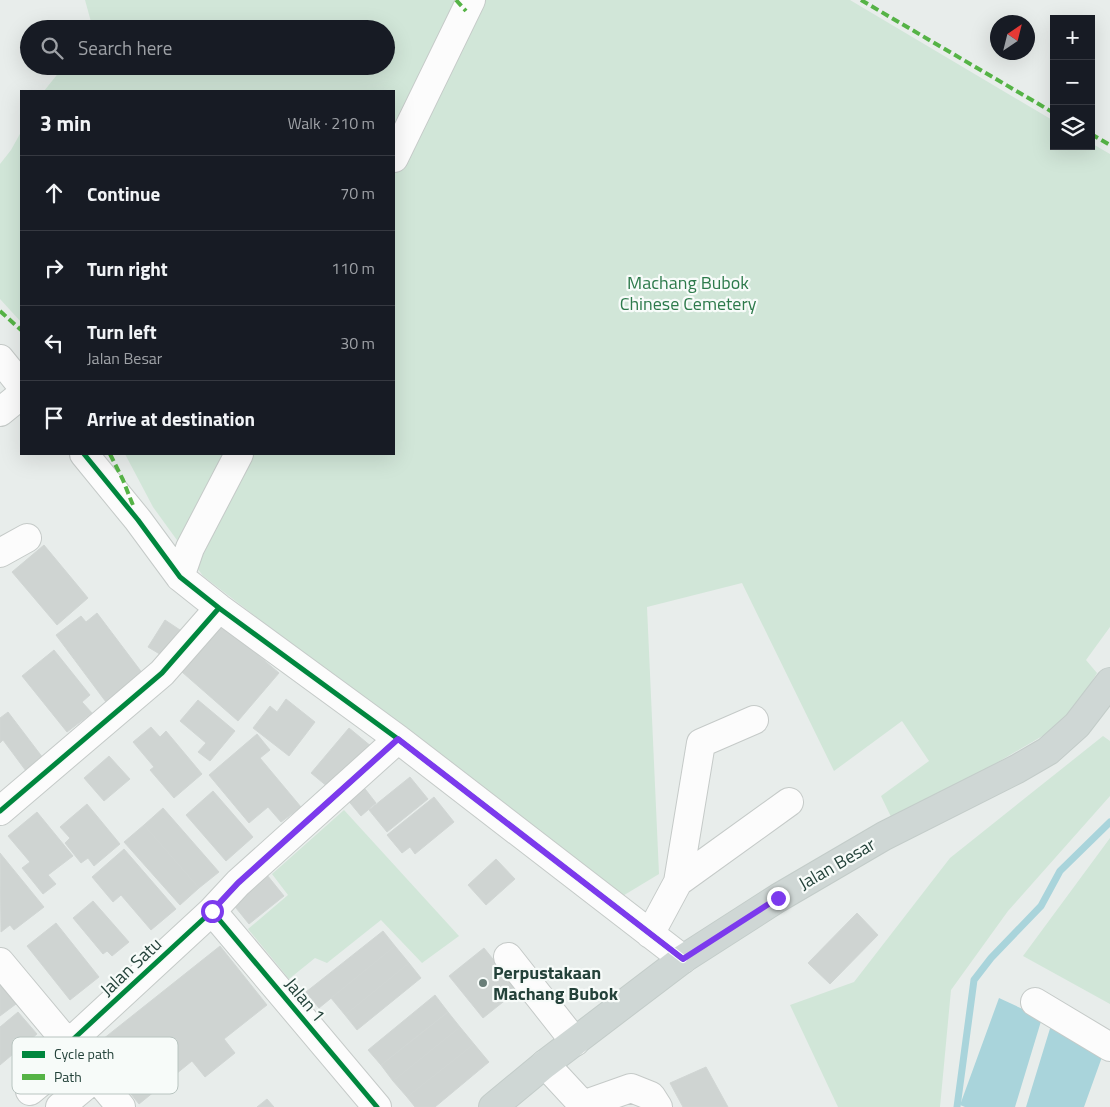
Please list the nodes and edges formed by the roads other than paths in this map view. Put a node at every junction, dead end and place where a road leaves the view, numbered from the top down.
1 (471, 0) edge
2 (395, 156) edge
3 (0, 359) edge
4 (20, 384) edge
5 (20, 396) edge
6 (0, 412) edge
7 (85, 455) edge
8 (238, 455) edge
9 (27, 538) dead end
10 (0, 553) edge
11 (180, 577) junction
12 (219, 608) junction
13 (1110, 682) edge
14 (754, 720) dead end
15 (398, 739) junction
16 (790, 802) dead end
17 (0, 811) edge
18 (678, 882) junction
19 (212, 911) junction
20 (650, 934) junction
21 (508, 957) dead end
22 (683, 959) junction
23 (0, 962) edge
24 (1035, 1002) dead end
25 (62, 1037) edge
26 (84, 1037) edge
27 (575, 1042) junction
28 (1110, 1047) edge
29 (546, 1064) junction
30 (76, 1094) edge
31 (109, 1094) edge
32 (581, 1106) edge
33 (60, 1107) edge
34 (120, 1107) edge
35 (377, 1107) edge
36 (494, 1107) edge
37 (658, 1107) edge

1 - 2 street
3 - 4 street
5 - 6 street
7 - 11 street
8 - 11 street
9 - 10 street
11 - 12 street
12 - 15 street
12 - 17 street
13 - 22 main road, Jalan Besar
14 - 18 street
15 - 19 street, Jalan Satu
15 - 20 street
16 - 18 street
18 - 20 street
19 - 26 street, Jalan Satu
19 - 35 street, Jalan 1
20 - 22 street
21 - 27 street
22 - 27 main road, Jalan Besar
23 - 25 street
24 - 28 street
27 - 29 main road, Jalan Besar
29 - 32 street
29 - 36 main road, Jalan Besar
30 - 33 street
31 - 34 street
32 - 37 street

